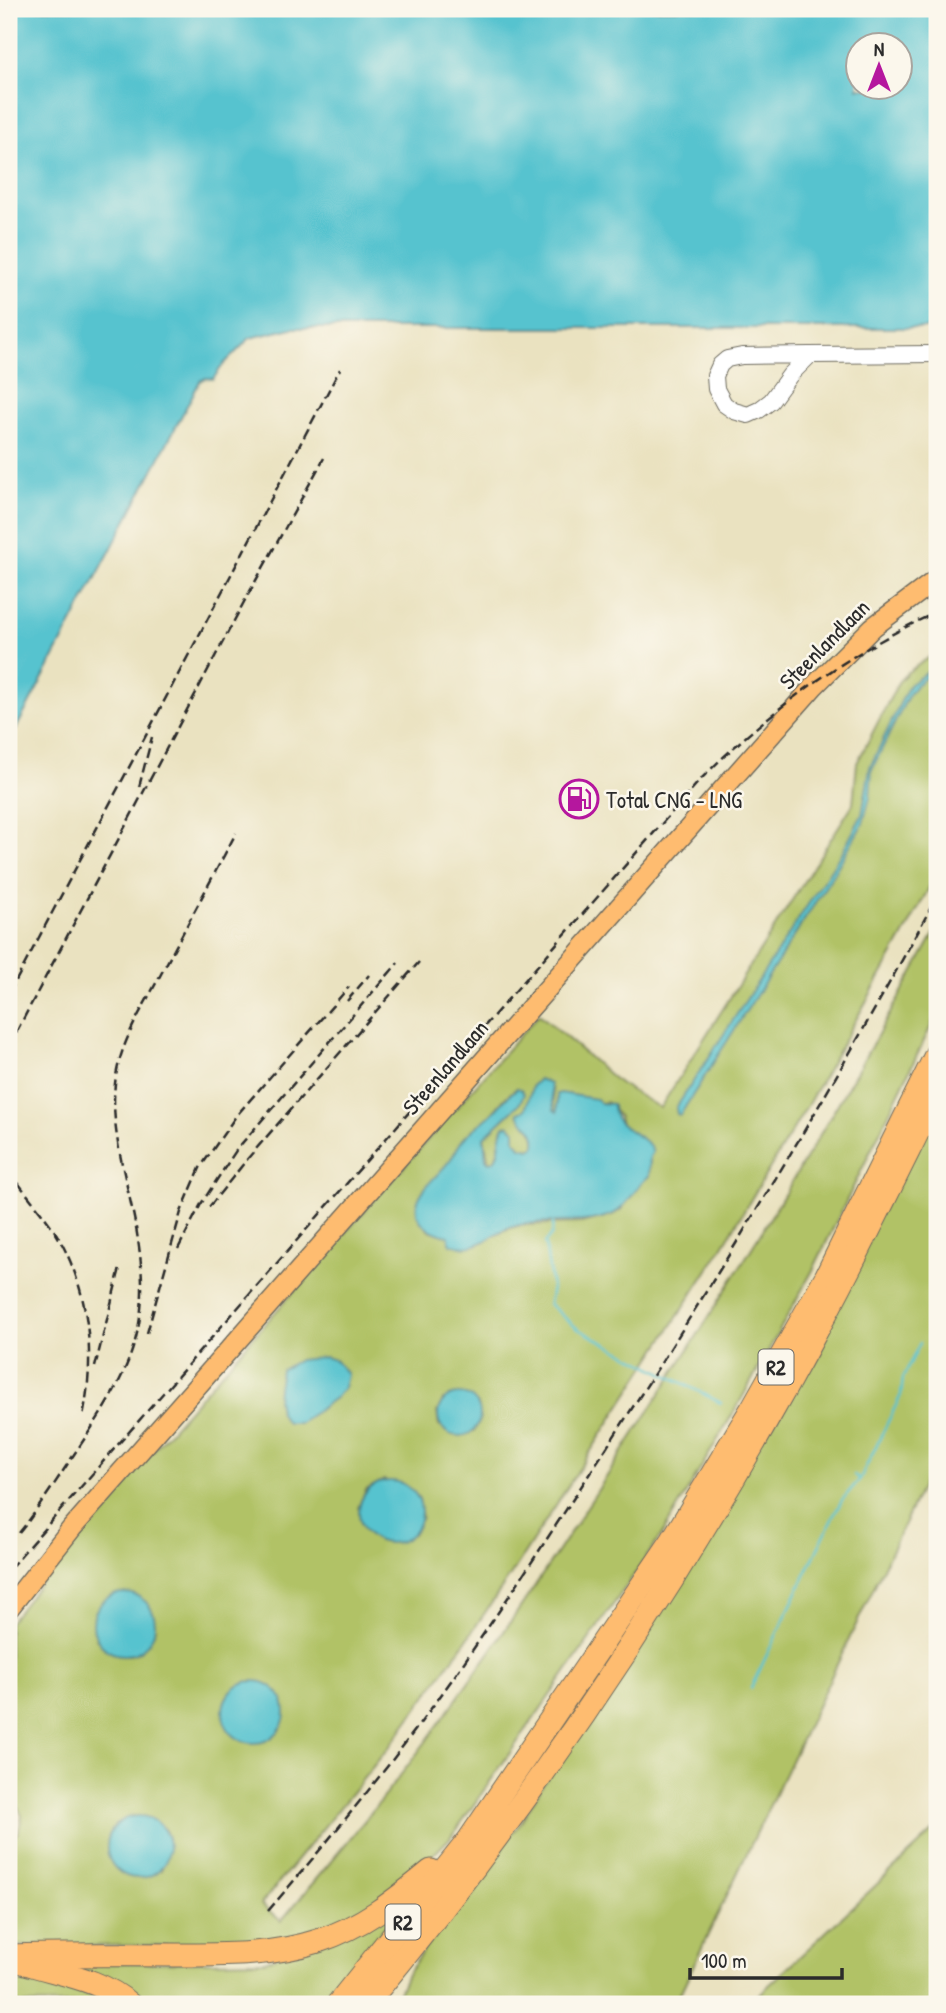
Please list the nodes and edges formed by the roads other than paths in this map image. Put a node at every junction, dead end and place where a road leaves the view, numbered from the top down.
1 (937, 354) edge
2 (810, 355) junction
3 (937, 579) edge
4 (937, 1053) edge
5 (937, 1093) edge
6 (9, 1608) edge
7 (469, 1840) junction
8 (430, 1927) junction
9 (9, 1957) edge
10 (9, 1970) edge
11 (46, 1970) junction
12 (130, 2004) edge
13 (338, 2004) edge
14 (366, 2004) edge
15 (387, 2004) edge

1 - 2 street
2 - 2 street
3 - 6 main road, Steenlandlaan
4 - 7 highway, R2
5 - 8 highway, R2
7 - 9 highway
7 - 13 highway, R2
8 - 14 highway, R2
8 - 15 highway
9 - 11 highway
10 - 11 highway
11 - 12 highway

